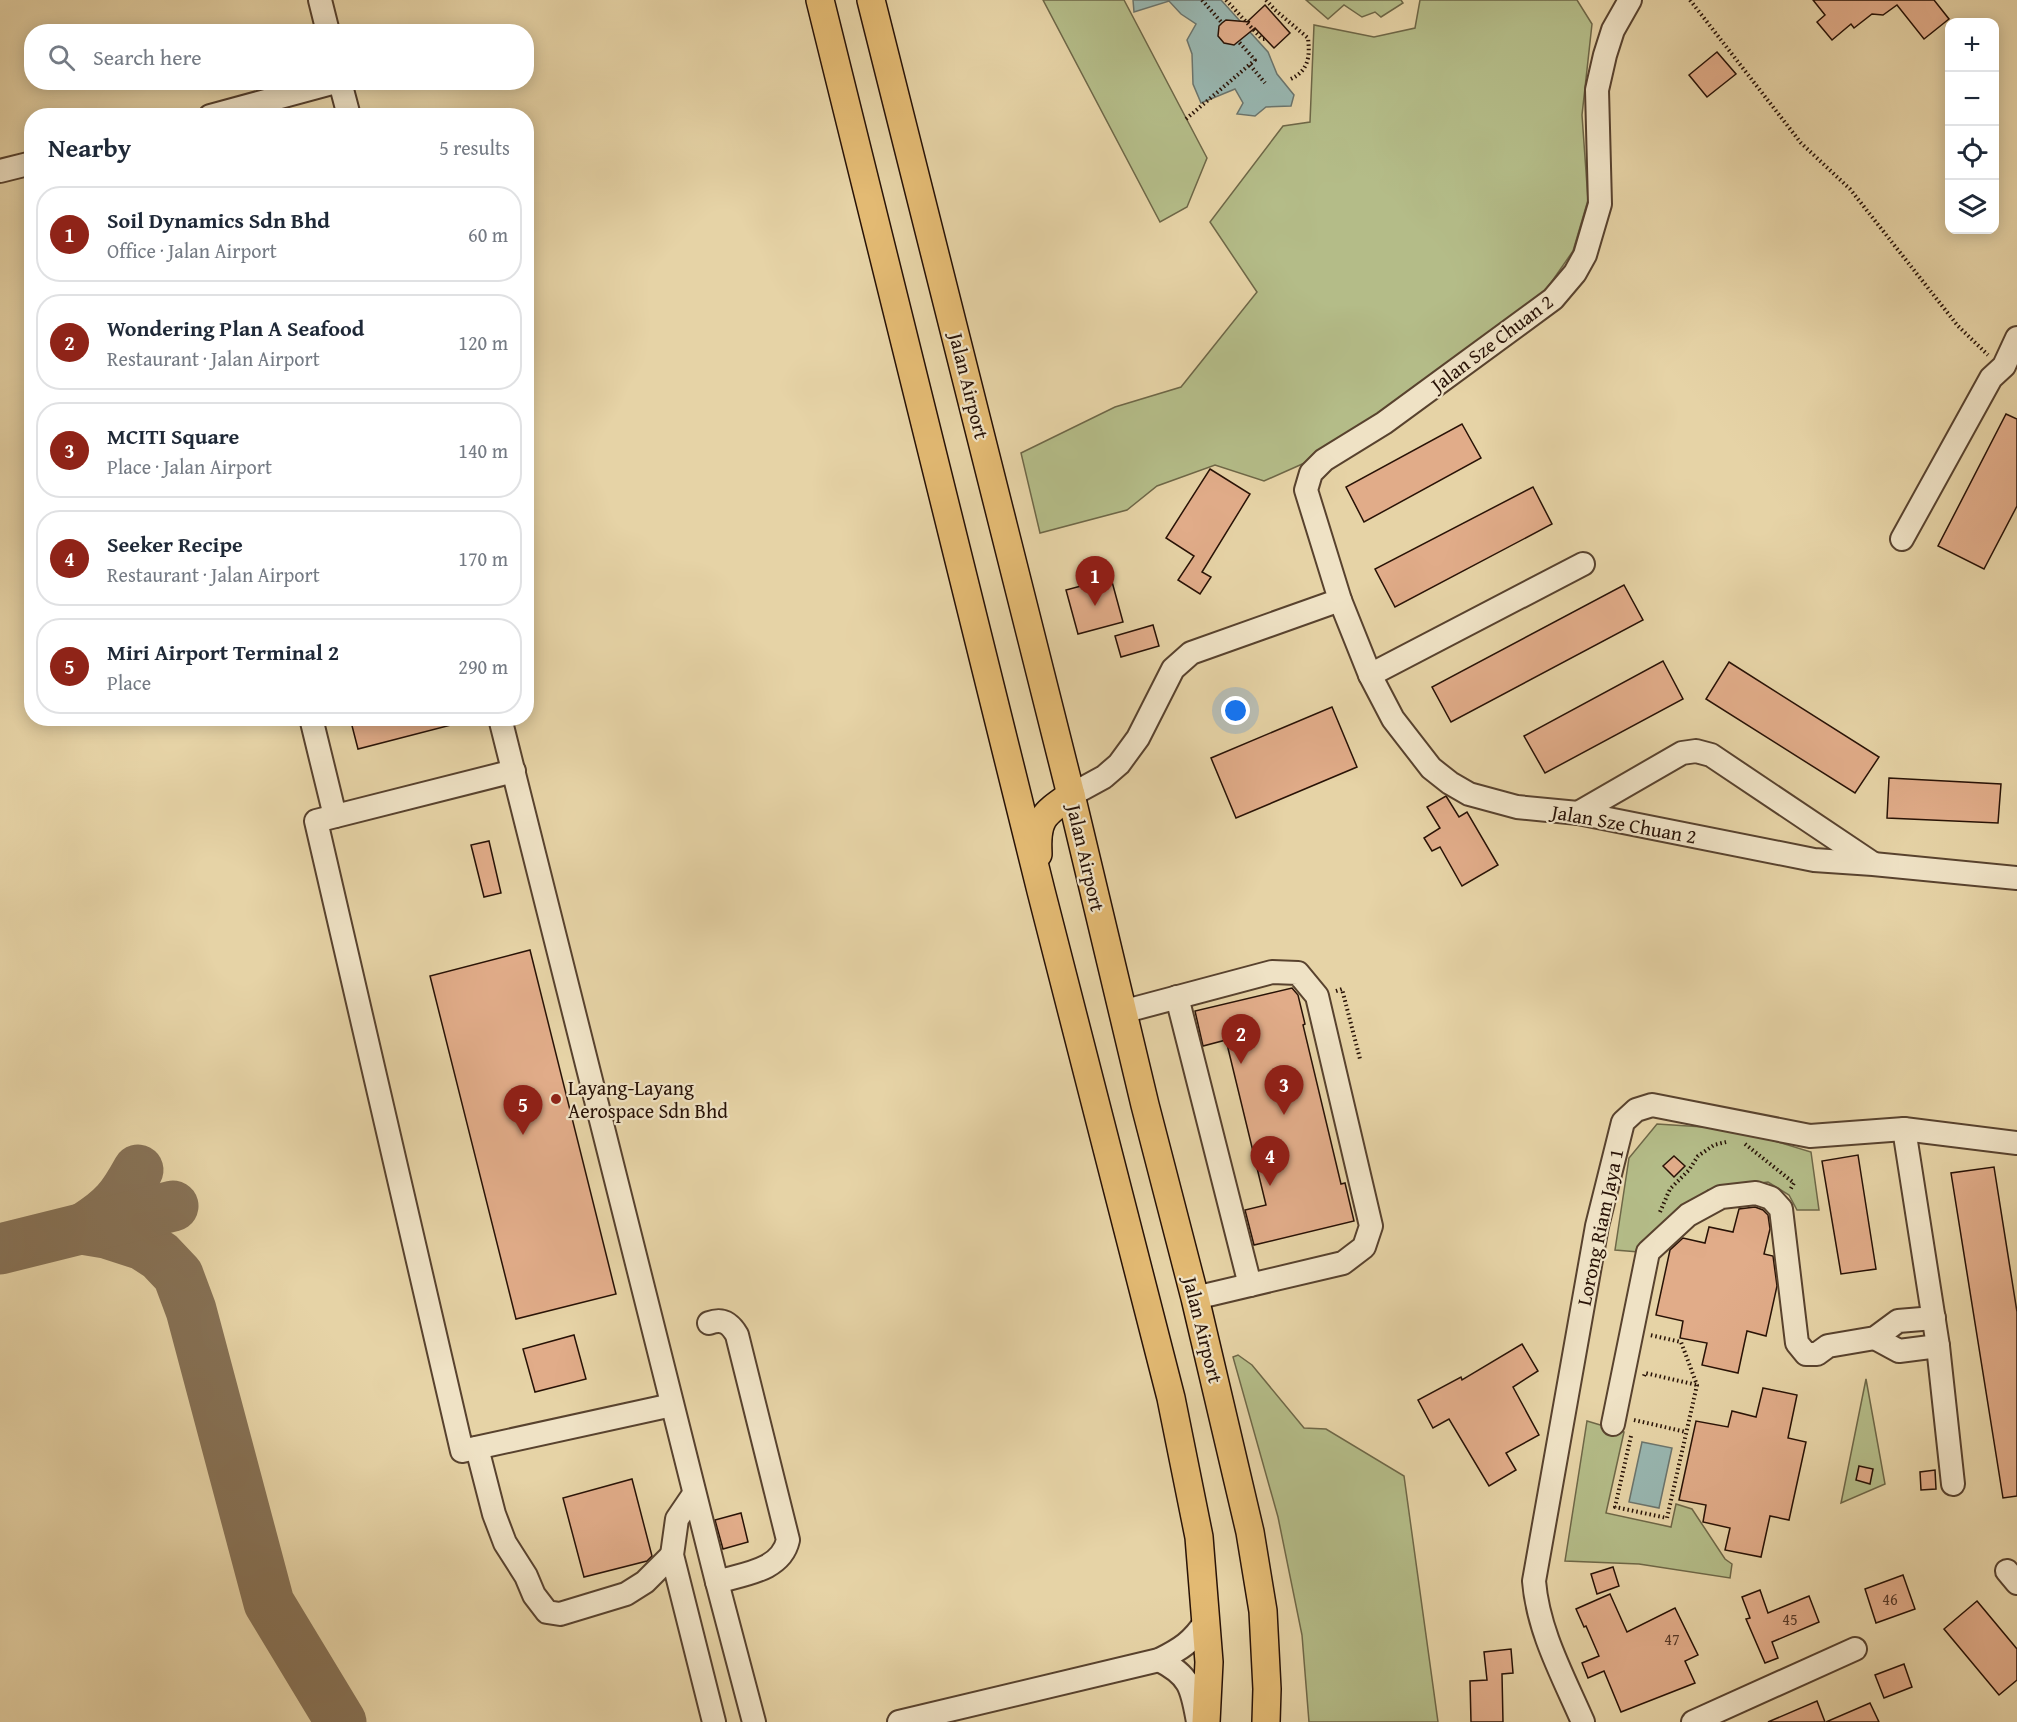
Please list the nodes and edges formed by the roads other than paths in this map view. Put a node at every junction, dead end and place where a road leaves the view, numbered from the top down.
1 (320, 0) edge
2 (820, 0) edge
3 (871, 0) edge
4 (1630, 0) edge
5 (326, 24) edge
6 (306, 90) edge
7 (342, 90) edge
8 (240, 108) edge
9 (347, 108) edge
10 (24, 165) edge
11 (0, 171) edge
12 (2017, 338) edge
13 (2010, 369) edge
14 (1902, 539) dead end
15 (1583, 564) dead end
16 (1340, 600) junction
17 (1370, 675) junction
18 (313, 726) edge
19 (502, 726) edge
20 (514, 771) junction
21 (1071, 795) junction
22 (1578, 813) junction
23 (335, 816) junction
24 (1873, 864) junction
25 (2017, 878) edge
26 (1041, 891) junction
27 (1177, 997) junction
28 (1122, 1012) junction
29 (1904, 1129) junction
30 (2017, 1143) edge
31 (1250, 1285) junction
32 (1196, 1298) junction
33 (1934, 1318) junction
34 (709, 1323) dead end
35 (1875, 1338) junction
36 (1938, 1346) junction
37 (672, 1405) junction
38 (1613, 1424) dead end
39 (477, 1448) junction
40 (1953, 1484) dead end
41 (694, 1494) junction
42 (672, 1555) junction
43 (717, 1582) junction
44 (1206, 1621) junction
45 (1855, 1649) dead end
46 (1159, 1660) junction
47 (714, 1722) edge
48 (754, 1722) edge
49 (899, 1722) edge
50 (1198, 1722) edge
51 (1206, 1722) edge
52 (1266, 1722) edge
53 (1583, 1722) edge
54 (1693, 1722) edge

1 - 5 street
2 - 26 main road
3 - 21 main road, Jalan Airport
4 - 16 street, Jalan Sze Chuan 2
6 - 8 street
7 - 9 street
10 - 11 street
12 - 13 street
13 - 14 street
15 - 17 street
16 - 17 street, Jalan Sze Chuan 2
16 - 21 street
17 - 22 street, Jalan Sze Chuan 2
18 - 23 street
19 - 20 street
20 - 23 street
20 - 37 street
21 - 26 main road
21 - 28 main road, Jalan Airport
22 - 24 street, Jalan Sze Chuan 2
22 - 24 street
23 - 39 street
24 - 25 street, Jalan Sze Chuan 2
26 - 44 main road
27 - 28 street
27 - 31 street
27 - 31 street
28 - 32 main road, Jalan Airport
29 - 30 street, Lorong Riam Jaya 1
29 - 33 street
29 - 53 street, Lorong Riam Jaya 1
31 - 32 street
32 - 52 main road, Jalan Airport
33 - 35 street
33 - 36 street
34 - 43 street
35 - 36 street
35 - 38 street
36 - 40 street
37 - 39 street
37 - 41 street
39 - 42 street
41 - 42 street
41 - 43 street
42 - 47 street
43 - 48 street
44 - 46 street
44 - 51 main road
45 - 54 street
46 - 49 street
46 - 50 street

